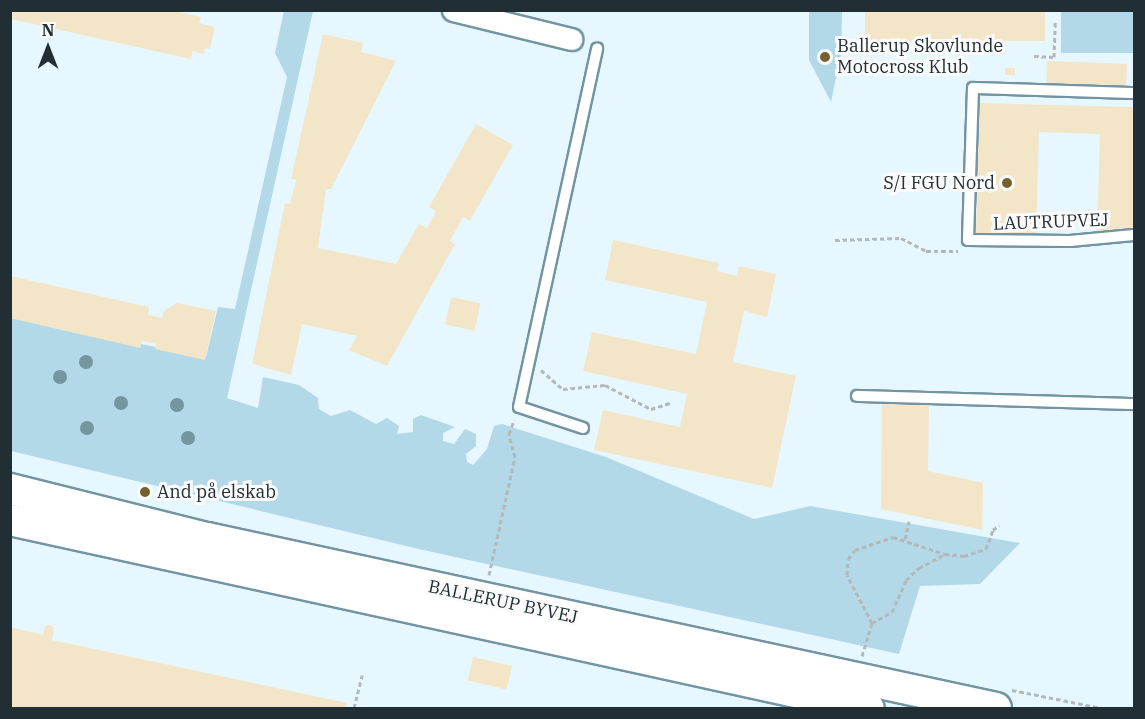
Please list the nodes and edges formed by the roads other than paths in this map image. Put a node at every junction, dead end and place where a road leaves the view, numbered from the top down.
1 (453, 10) edge
2 (476, 13) edge
3 (571, 39) dead end
4 (597, 48) dead end
5 (1134, 93) edge
6 (1134, 235) edge
7 (857, 396) dead end
8 (1134, 404) edge
9 (582, 428) dead end
10 (10, 489) edge
11 (10, 520) edge
12 (870, 708) edge
13 (996, 708) edge

1 - 2 street
2 - 3 street
4 - 9 lane
5 - 6 lane, LAUTRUPVEJ
7 - 8 lane
10 - 13 main road, BALLERUP BYVEJ
11 - 12 main road, BALLERUP BYVEJ

